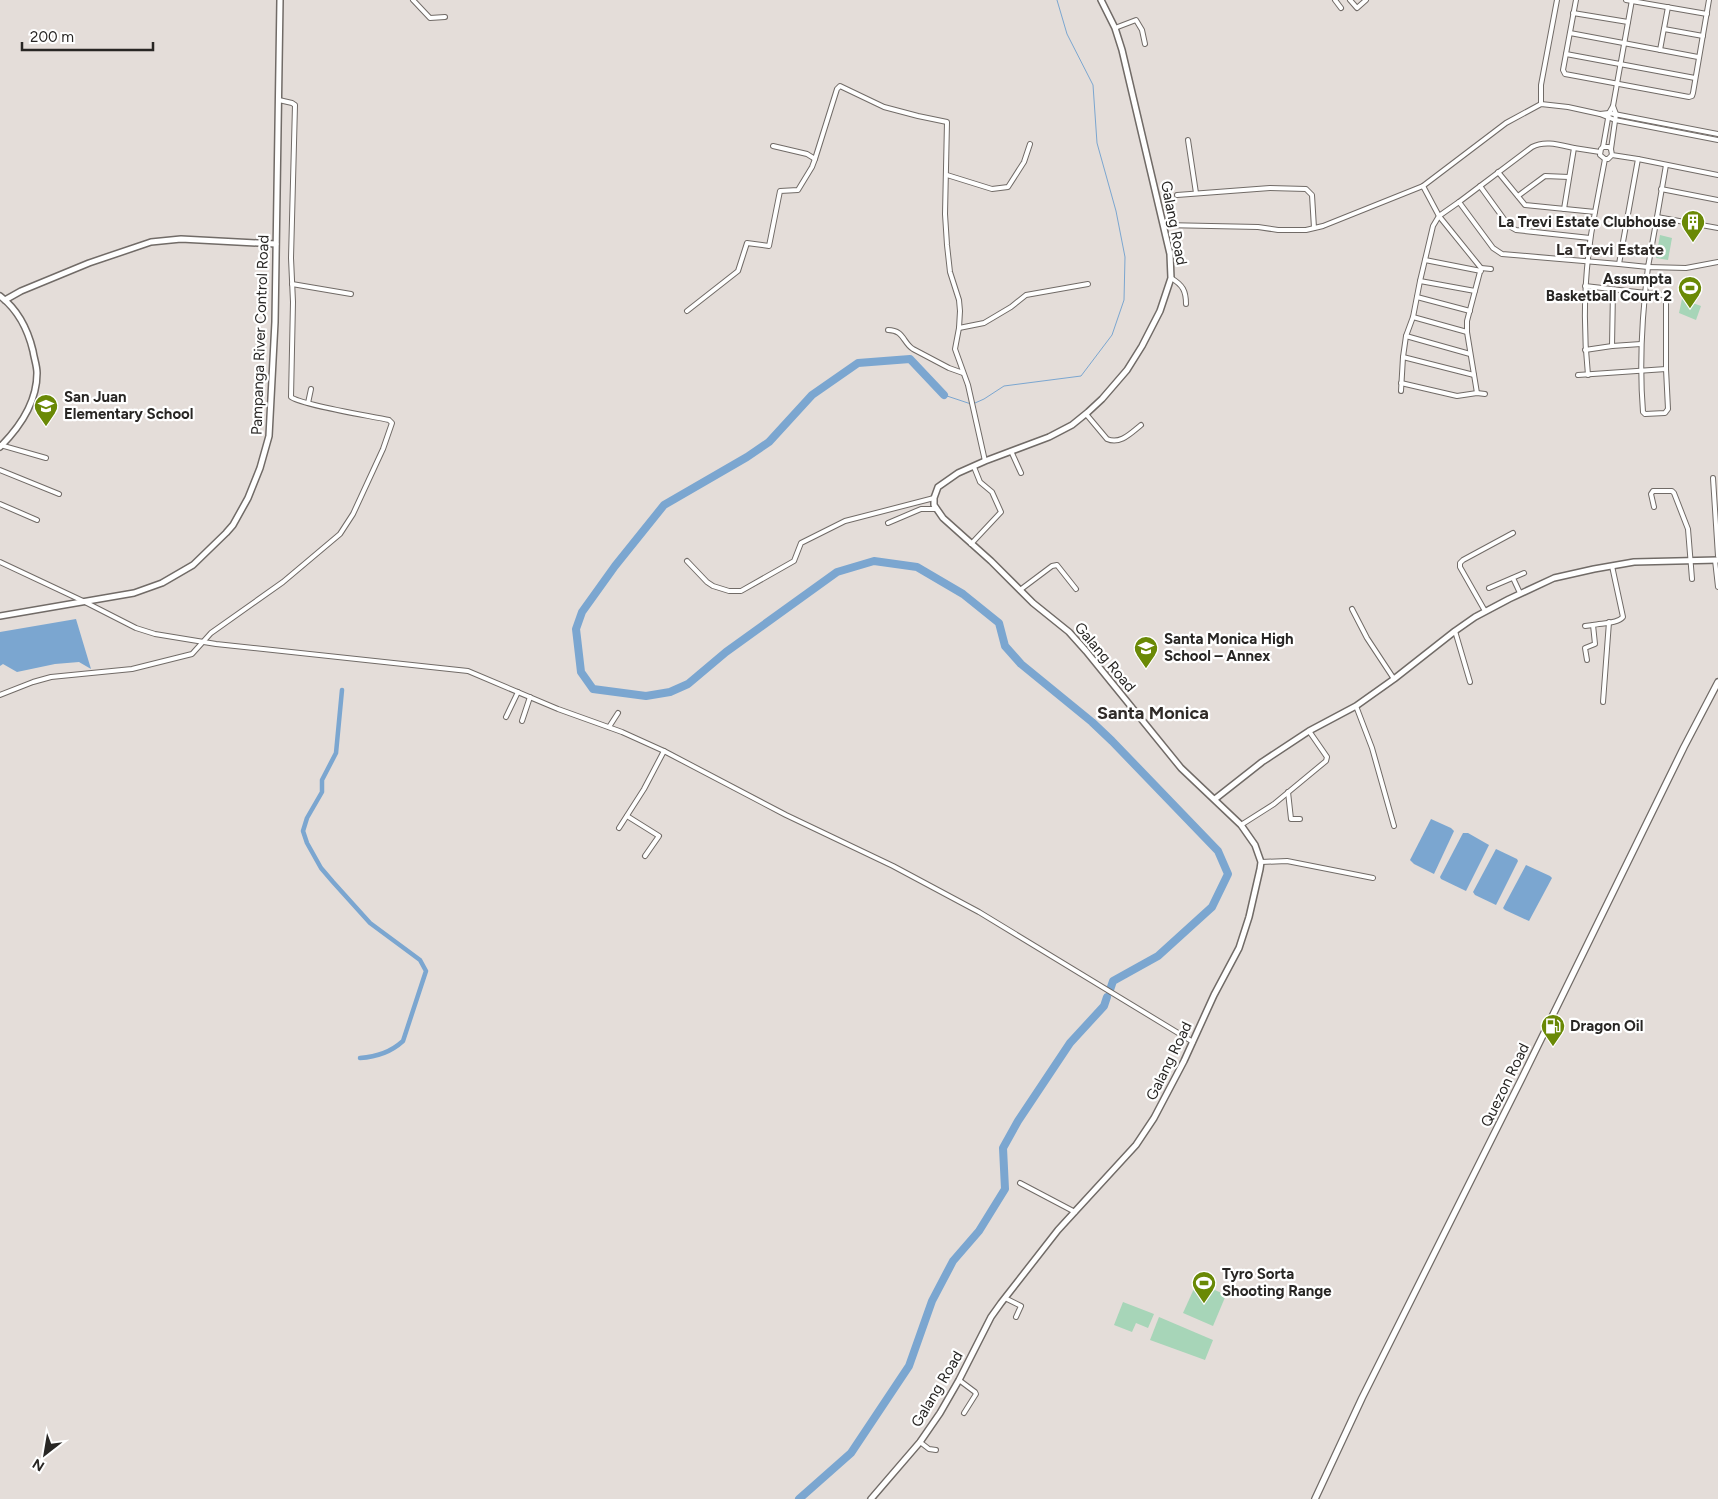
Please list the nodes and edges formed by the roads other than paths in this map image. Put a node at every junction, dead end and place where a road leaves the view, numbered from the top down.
1 (280, 0) edge
2 (413, 0) edge
3 (1101, 0) edge
4 (1334, 0) edge
5 (1350, 0) edge
6 (1366, 0) edge
7 (1557, 0) edge
8 (1576, 0) edge
9 (1626, 0) edge
10 (1632, 0) edge
11 (1709, 0) edge
12 (1668, 7) junction
13 (1341, 8) dead end
14 (1573, 14) junction
15 (1707, 14) junction
16 (445, 17) dead end
17 (1628, 22) junction
18 (1115, 28) junction
19 (1664, 29) junction
20 (1570, 33) junction
21 (1703, 36) junction
22 (1624, 42) junction
23 (1145, 44) dead end
24 (1660, 50) junction
25 (1566, 54) junction
26 (1698, 56) junction
27 (1621, 64) junction
28 (1695, 78) junction
29 (1617, 84) junction
30 (279, 100) junction
31 (1541, 104) junction
32 (1613, 106) junction
33 (1609, 113) junction
34 (1600, 114) junction
35 (1616, 114) junction
36 (1608, 118) junction
37 (1615, 120) junction
38 (1718, 134) edge
39 (1188, 140) dead end
40 (1718, 140) edge
41 (1030, 144) dead end
42 (772, 146) dead end
43 (1603, 147) junction
44 (1574, 148) junction
45 (1611, 149) junction
46 (1600, 152) junction
47 (1612, 155) junction
48 (1605, 158) junction
49 (1638, 159) junction
50 (815, 160) junction
51 (1666, 165) junction
52 (1498, 172) junction
53 (1718, 175) edge
54 (947, 176) junction
55 (1569, 177) junction
56 (1423, 186) junction
57 (1480, 186) junction
58 (1661, 189) junction
59 (1196, 194) junction
60 (1177, 196) dead end
61 (1518, 196) junction
62 (1718, 200) edge
63 (1459, 202) junction
64 (1564, 209) junction
65 (1595, 212) junction
66 (1440, 216) junction
67 (1656, 218) junction
68 (1164, 225) junction
69 (1314, 228) junction
70 (1718, 228) edge
71 (1590, 238) junction
72 (276, 244) junction
73 (1425, 260) junction
74 (1586, 261) junction
75 (1718, 262) edge
76 (1619, 264) junction
77 (1648, 267) junction
78 (1491, 269) dead end
79 (1481, 270) junction
80 (1171, 278) junction
81 (1420, 281) junction
82 (292, 284) junction
83 (1088, 284) dead end
84 (1585, 286) junction
85 (1613, 290) junction
86 (1475, 291) junction
87 (351, 294) dead end
88 (1644, 294) junction
89 (0, 296) edge
90 (1417, 297) junction
91 (5, 300) junction
92 (1186, 304) dead end
93 (687, 310) dead end
94 (1470, 311) junction
95 (1413, 317) junction
96 (959, 328) junction
97 (888, 330) dead end
98 (1467, 332) junction
99 (1406, 336) junction
100 (1641, 344) junction
101 (1612, 346) junction
102 (1585, 350) junction
103 (1470, 354) junction
104 (1403, 357) junction
105 (1666, 370) junction
106 (1640, 371) junction
107 (963, 372) junction
108 (1474, 375) junction
109 (1578, 375) dead end
110 (1588, 375) junction
111 (1400, 383) junction
112 (311, 389) dead end
113 (1401, 391) dead end
114 (1477, 393) junction
115 (1485, 394) dead end
116 (308, 402) junction
117 (1086, 414) junction
118 (1141, 425) dead end
119 (0, 446) edge
120 (1012, 451) junction
121 (46, 458) dead end
122 (985, 461) junction
123 (974, 467) junction
124 (0, 470) edge
125 (1021, 473) dead end
126 (1713, 478) dead end
127 (60, 494) dead end
128 (934, 498) junction
129 (0, 504) edge
130 (1654, 507) dead end
131 (936, 509) junction
132 (37, 520) dead end
133 (888, 523) dead end
134 (1513, 533) dead end
135 (971, 544) junction
136 (1717, 559) edge
137 (1691, 560) junction
138 (687, 561) dead end
139 (0, 562) edge
140 (1612, 566) junction
141 (1524, 573) dead end
142 (1512, 578) junction
143 (1692, 579) dead end
144 (1718, 587) edge
145 (1489, 588) dead end
146 (1076, 589) dead end
147 (1020, 590) junction
148 (1520, 594) junction
149 (83, 601) junction
150 (1352, 609) dead end
151 (1485, 611) junction
152 (0, 616) edge
153 (1609, 622) junction
154 (1593, 625) junction
155 (1585, 626) dead end
156 (1455, 631) junction
157 (203, 642) junction
158 (1587, 660) dead end
159 (1394, 679) junction
160 (1470, 682) dead end
161 (1718, 682) edge
162 (518, 692) junction
163 (0, 695) edge
164 (530, 697) junction
165 (1603, 702) dead end
166 (1356, 706) junction
167 (618, 713) dead end
168 (506, 717) dead end
169 (522, 721) dead end
170 (609, 727) junction
171 (1308, 731) junction
172 (664, 751) junction
173 (1288, 792) junction
174 (1215, 799) junction
175 (627, 816) junction
176 (1300, 819) dead end
177 (1241, 825) junction
178 (1394, 826) dead end
179 (619, 828) dead end
180 (645, 856) dead end
181 (1260, 862) junction
182 (1373, 878) dead end
183 (1193, 1042) junction
184 (1020, 1183) dead end
185 (1075, 1212) junction
186 (1005, 1298) junction
187 (1016, 1317) dead end
188 (959, 1380) junction
189 (964, 1412) dead end
190 (920, 1442) junction
191 (936, 1450) dead end
192 (871, 1499) edge
193 (1315, 1499) edge

1 - 30 street, Pampanga River Control Road
2 - 16 street
3 - 18 street, Galang Road
4 - 13 street
5 - 6 street
7 - 31 street
8 - 14 street
9 - 10 street
10 - 12 street
10 - 17 street
11 - 15 street
12 - 15 street
12 - 19 street
14 - 17 street
14 - 20 street
15 - 21 street
17 - 22 street
18 - 23 street
18 - 68 street, Galang Road
19 - 21 street
19 - 24 street
20 - 22 street
20 - 25 street
21 - 26 street
22 - 24 street
22 - 27 street
24 - 26 street
25 - 27 street
25 - 29 street
26 - 28 street
27 - 28 street
27 - 29 street
28 - 29 street
29 - 32 street
30 - 72 street, Pampanga River Control Road
30 - 82 street
31 - 34 street
31 - 56 street
32 - 33 street
32 - 35 street
33 - 34 street
33 - 35 street
33 - 36 street
34 - 36 street
35 - 37 street
35 - 38 street
36 - 37 street
36 - 43 street
37 - 40 street
37 - 45 street
39 - 59 street
41 - 54 street
42 - 50 street
43 - 45 street
43 - 46 street
44 - 46 street
44 - 52 street
44 - 55 street
45 - 47 street
46 - 48 street
47 - 48 street
47 - 49 street
48 - 65 street
49 - 51 street
49 - 76 street
50 - 54 street
50 - 93 street
51 - 53 street
51 - 58 street
52 - 57 street
52 - 61 street
54 - 96 street
55 - 61 street
55 - 64 street
56 - 66 street
56 - 69 street
57 - 63 street
57 - 71 street
58 - 62 street
58 - 67 street
59 - 60 street
59 - 69 street
61 - 64 street
63 - 66 street
63 - 74 street
64 - 65 street
65 - 71 street
66 - 73 street
66 - 79 street
67 - 70 street
67 - 77 street
68 - 69 street
68 - 80 street, Galang Road
71 - 74 street
72 - 91 street
72 - 149 street, Pampanga River Control Road
73 - 79 street
73 - 81 street
74 - 76 street
74 - 84 street
75 - 77 street
76 - 77 street
77 - 88 street
78 - 79 street
79 - 86 street
80 - 92 street
80 - 117 street, Galang Road
81 - 86 street
81 - 90 street
82 - 87 street
82 - 116 street
83 - 96 street
84 - 85 street
84 - 102 street
85 - 88 street
85 - 101 street
86 - 94 street
88 - 100 street
88 - 105 street
89 - 91 street
90 - 94 street
90 - 95 street
91 - 119 street
94 - 98 street
95 - 98 street
95 - 99 street
96 - 107 street
97 - 107 street
98 - 103 street
99 - 103 street
99 - 104 street
100 - 101 street
100 - 106 street
101 - 102 street
102 - 110 street
103 - 108 street
104 - 108 street
104 - 111 street
105 - 106 street
105 - 106 street
106 - 110 street
107 - 122 street
108 - 114 street
109 - 110 street
111 - 113 street
111 - 114 street
112 - 116 street
114 - 115 street
116 - 157 street
117 - 118 street
117 - 120 street, Galang Road
119 - 121 street
120 - 122 street, Galang Road
120 - 125 street
122 - 123 street, Galang Road
123 - 128 street, Galang Road
123 - 135 street
124 - 127 street
126 - 136 street
128 - 131 street
128 - 138 street
129 - 132 street
130 - 137 street
131 - 133 street
131 - 135 street, Galang Road
134 - 151 street
135 - 147 street, Galang Road
136 - 137 street
136 - 144 street
137 - 140 street
137 - 143 street
139 - 149 street
140 - 148 street
140 - 153 street
141 - 142 street
142 - 145 street
142 - 148 street
146 - 147 street
147 - 174 street, Galang Road
148 - 151 street
149 - 152 street, Pampanga River Control Road
149 - 157 street
150 - 159 street
151 - 156 street
153 - 154 street
153 - 165 street
154 - 155 street
154 - 158 street
156 - 159 street
156 - 160 street
157 - 162 street
157 - 163 street
159 - 166 street
161 - 193 main road, Quezon Road
162 - 164 street
162 - 168 street
164 - 169 street
164 - 170 street
166 - 171 street
166 - 178 street
167 - 170 street
170 - 172 street
171 - 173 street
171 - 174 street
172 - 175 street
172 - 183 street
173 - 176 street
173 - 177 street
174 - 177 street, Galang Road
175 - 179 street
175 - 180 street
177 - 181 street, Galang Road
181 - 182 street
181 - 183 street, Galang Road
183 - 185 street, Galang Road
184 - 185 street
185 - 186 street, Galang Road
186 - 187 street
186 - 188 street, Galang Road
188 - 189 street
188 - 190 street, Galang Road
190 - 191 street
190 - 192 street, Galang Road

